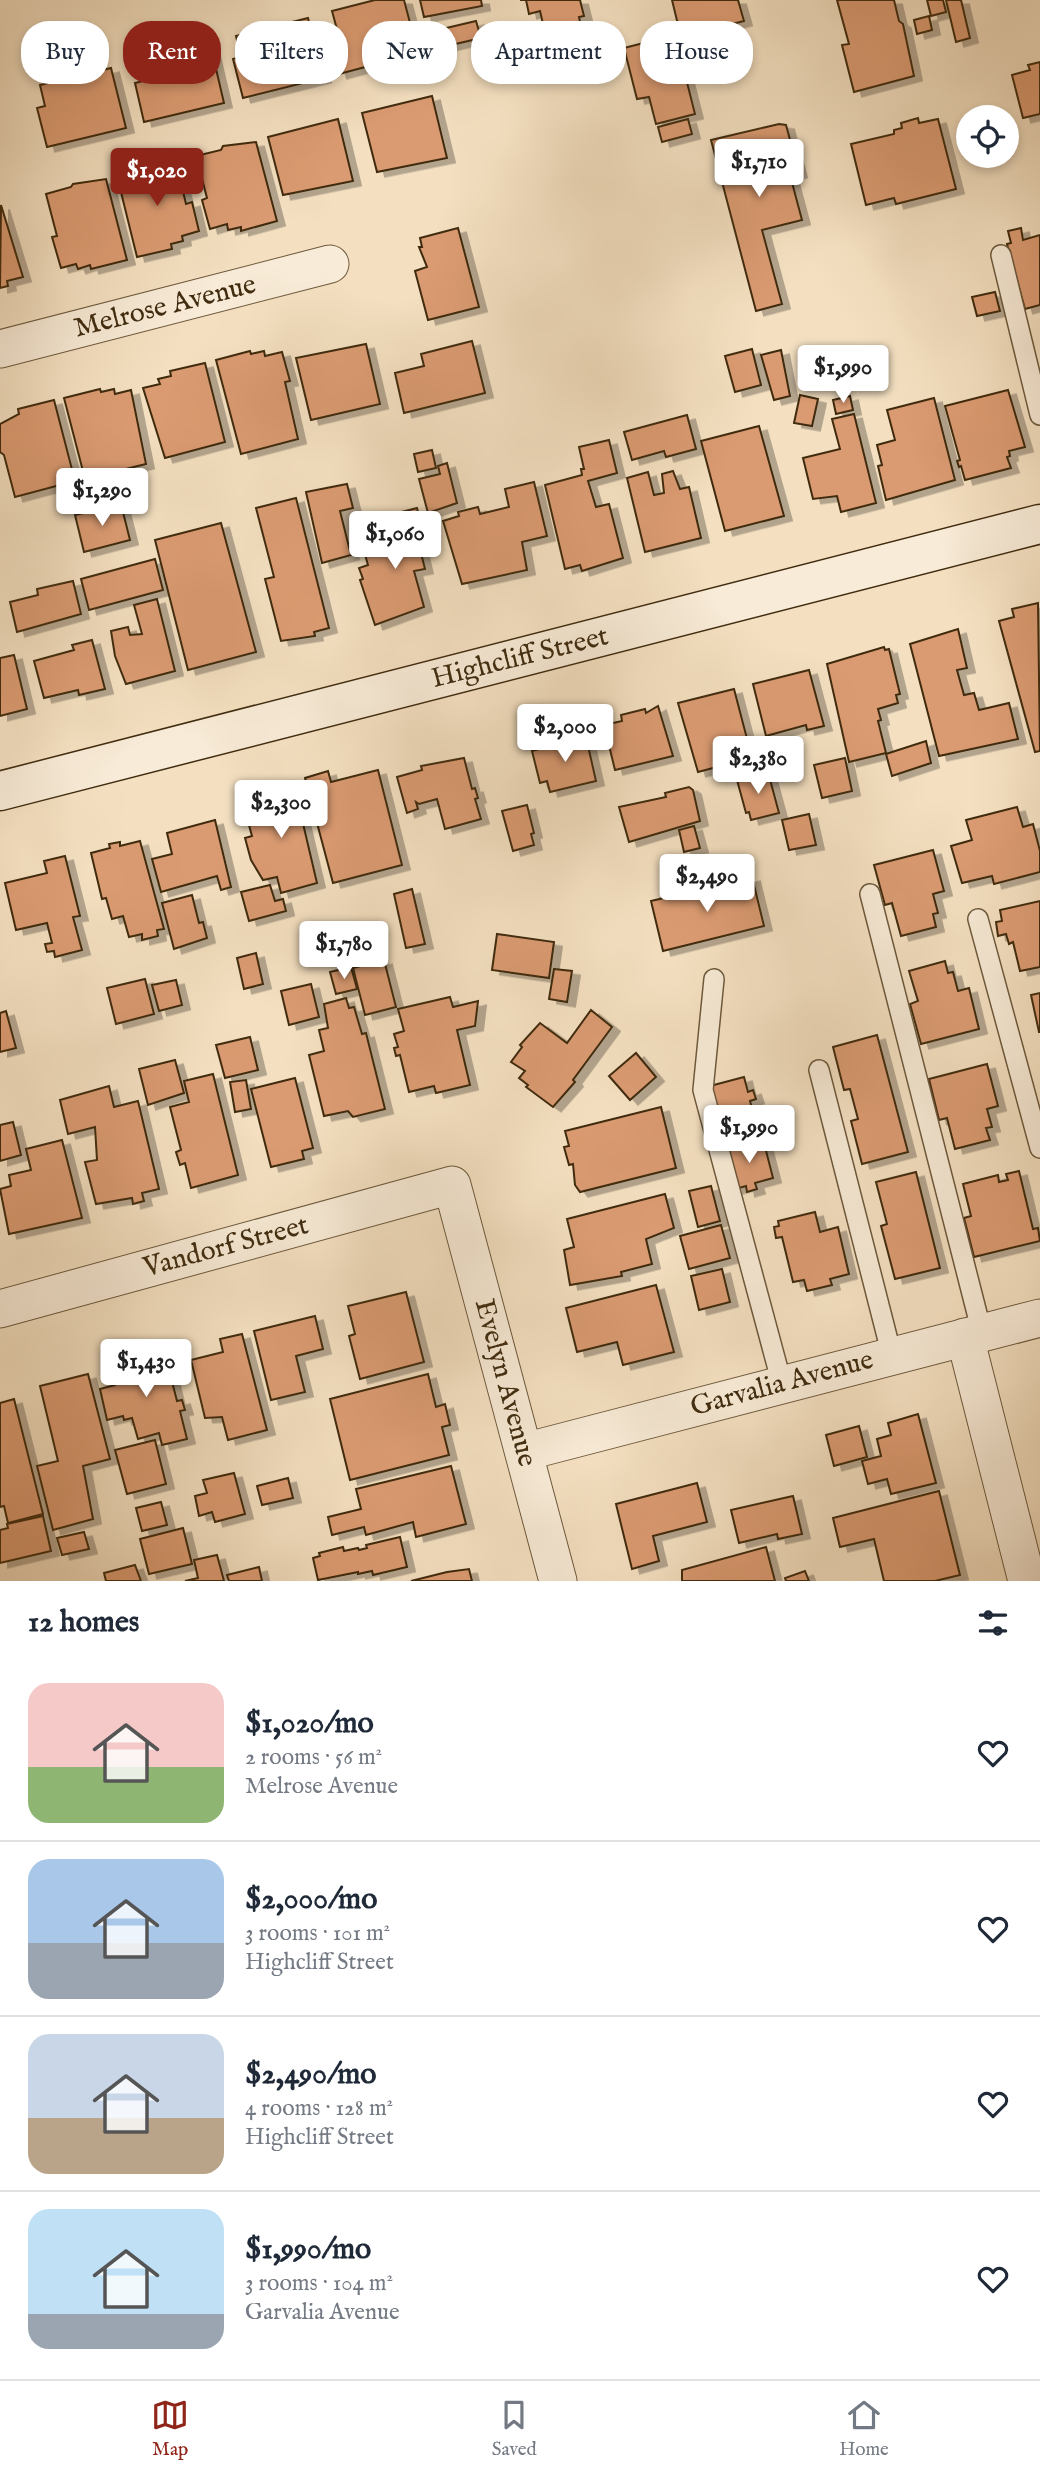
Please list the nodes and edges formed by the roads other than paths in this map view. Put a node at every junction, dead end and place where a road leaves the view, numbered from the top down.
1 (1001, 255) dead end
2 (330, 264) dead end
3 (0, 349) edge
4 (1040, 415) edge
5 (1040, 524) edge
6 (0, 791) edge
7 (870, 894) dead end
8 (978, 919) dead end
9 (713, 979) dead end
10 (820, 1070) dead end
11 (1040, 1148) edge
12 (452, 1185) joint
13 (0, 1309) edge
14 (1040, 1318) edge
15 (973, 1335) junction
16 (892, 1356) junction
17 (782, 1384) junction
18 (524, 1452) junction
19 (558, 1581) edge
20 (1027, 1581) edge

1 - 4 lane
2 - 3 street, Melrose Avenue
5 - 6 street, Highcliff Street
7 - 15 lane
8 - 11 lane
9 - 17 lane
10 - 16 lane
12 - 13 street, Vandorf Street
12 - 18 street, Evelyn Avenue
14 - 15 street, Garvalia Avenue
15 - 16 street, Garvalia Avenue
15 - 20 street
16 - 17 street, Garvalia Avenue
17 - 18 street, Garvalia Avenue
18 - 19 street, Evelyn Avenue

